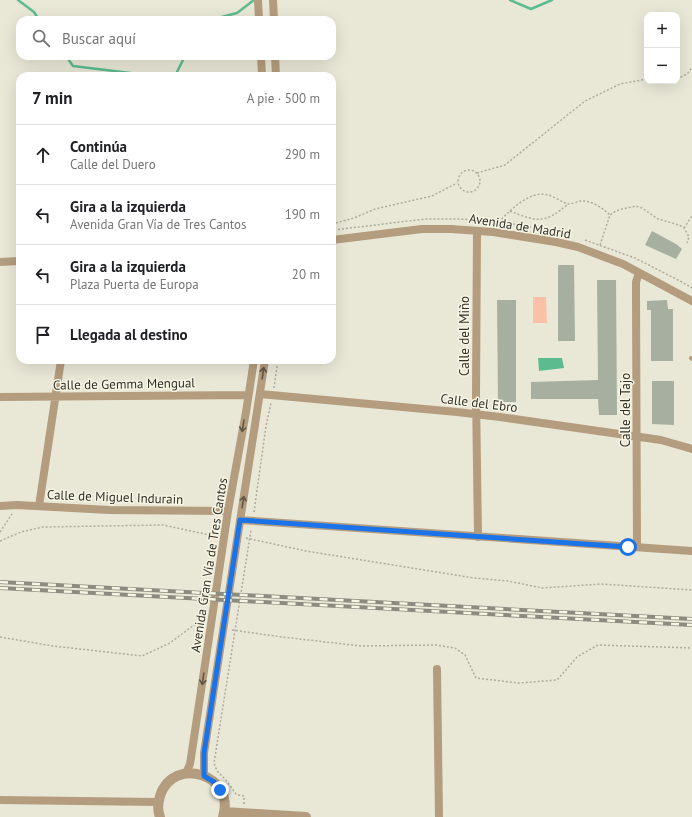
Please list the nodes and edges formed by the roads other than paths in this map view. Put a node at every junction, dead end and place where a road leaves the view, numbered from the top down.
1 (258, 0) edge
2 (273, 0) edge
3 (259, 16) edge
4 (274, 16) edge
5 (261, 60) edge
6 (275, 60) edge
7 (262, 72) edge
8 (276, 72) edge
9 (477, 230) junction
10 (336, 240) edge
11 (16, 261) edge
12 (0, 262) edge
13 (639, 273) junction
14 (692, 301) edge
15 (60, 364) edge
16 (253, 364) edge
17 (264, 364) edge
18 (260, 394) junction
19 (248, 395) junction
20 (56, 396) junction
21 (0, 397) edge
22 (477, 414) junction
23 (637, 436) junction
24 (692, 449) edge
25 (0, 506) edge
26 (39, 506) junction
27 (228, 511) junction
28 (240, 520) junction
29 (478, 537) junction
30 (637, 547) junction
31 (692, 550) edge
32 (437, 668) dead end
33 (186, 773) junction
34 (204, 776) junction
35 (0, 800) edge
36 (158, 802) junction
37 (223, 814) edge
38 (160, 817) edge
39 (303, 817) edge
40 (306, 817) edge
41 (439, 817) edge

1 - 3 street
2 - 4 street
5 - 7 street
6 - 8 street
9 - 10 street, Avenida de Madrid
9 - 13 street, Avenida de Madrid
9 - 22 street, Calle del Miño
11 - 12 street
13 - 14 street, Avenida de Madrid
13 - 23 street, Calle del Tajo
15 - 20 street
16 - 19 street, Avenida Gran Vía de Tres Cantos
18 -> 17 street, Avenida Gran Vía de Tres Cantos
18 - 22 street, Calle del Ebro
28 -> 18 street, Avenida Gran Vía de Tres Cantos
19 - 20 street, Calle de Gemma Mengual
19 -> 27 street, Avenida Gran Vía de Tres Cantos
20 - 21 street, Calle de Gemma Mengual
20 - 26 street
22 - 23 street, Calle del Ebro
22 - 29 street, Calle del Miño
23 - 24 street, Calle del Ebro
23 - 30 street, Calle del Tajo
25 - 26 street, Calle de Miguel Indurain
26 - 27 street, Calle de Miguel Indurain
27 -> 33 street, Avenida Gran Vía de Tres Cantos
28 - 29 street
28 - 34 street, Avenida Gran Vía de Tres Cantos
29 - 30 street
30 - 31 street
32 - 41 street
33 - 34 street
33 - 36 street
34 - 37 street
35 - 36 street
36 - 38 street
37 - 39 street
39 - 40 street

